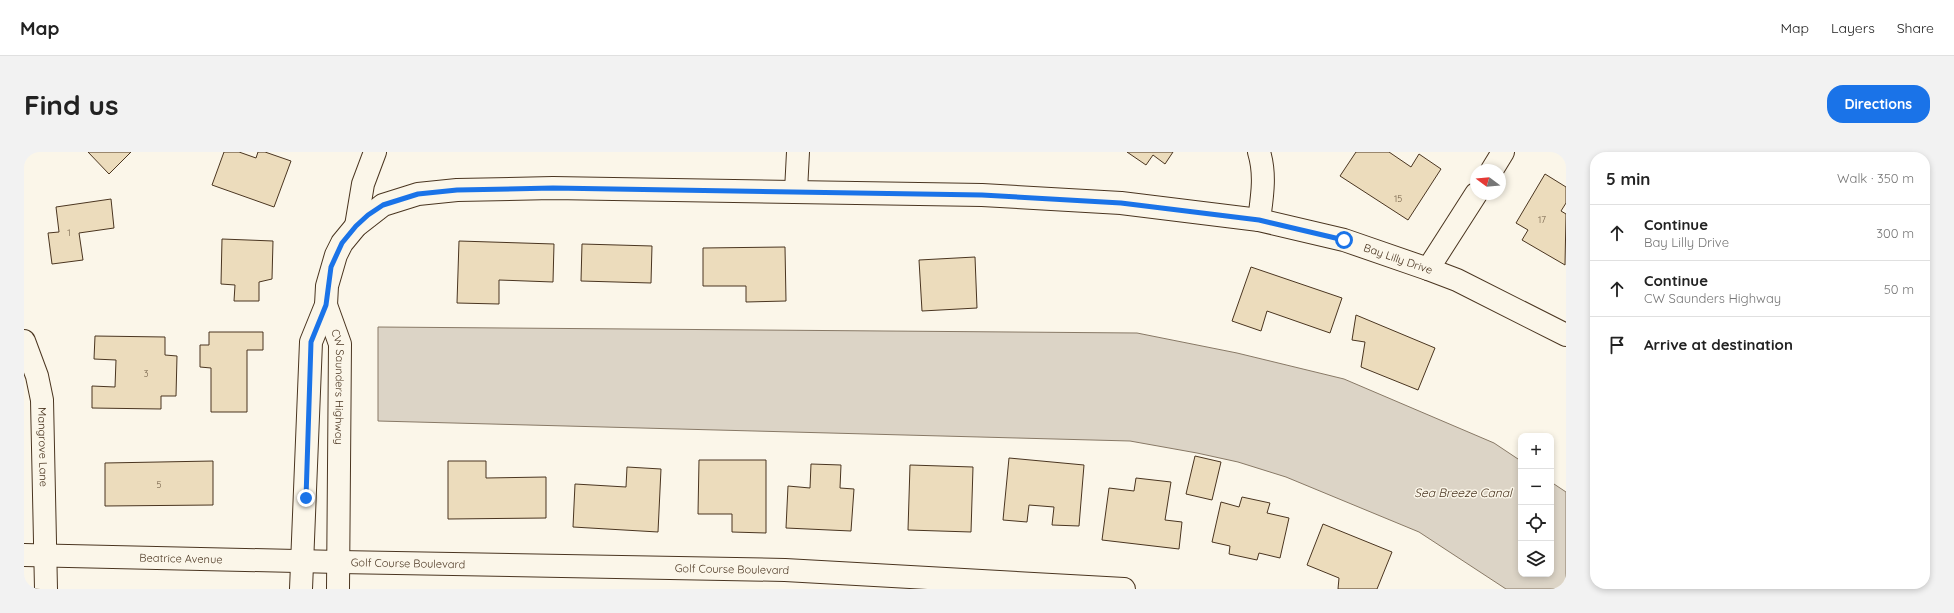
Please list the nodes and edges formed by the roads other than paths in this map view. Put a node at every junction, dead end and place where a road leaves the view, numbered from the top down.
1 (375, 152) edge
2 (798, 152) edge
3 (1259, 152) edge
4 (1503, 152) edge
5 (1496, 164) edge
6 (796, 191) junction
7 (1472, 200) edge
8 (1259, 220) junction
9 (356, 226) junction
10 (1428, 269) junction
11 (326, 305) junction
12 (1566, 335) edge
13 (24, 341) edge
14 (24, 555) edge
15 (46, 555) junction
16 (302, 561) junction
17 (339, 562) junction
18 (46, 589) edge
19 (301, 589) edge
20 (338, 589) edge
21 (1124, 589) edge

1 - 9 main road
2 - 6 main road
3 - 8 main road
4 - 5 main road
6 - 8 main road, Bay Lilly Drive
6 - 9 main road, Bay Lilly Drive
7 - 10 main road
8 - 10 main road, Bay Lilly Drive
9 - 11 main road, Bay Lilly Drive
10 - 12 main road, Bay Lilly Drive
11 - 16 main road, CW Saunders Highway
11 - 17 main road, CW Saunders Highway
13 - 15 main road, Mangrove Lane
14 - 15 main road, Beatrice Avenue
15 - 16 main road, Beatrice Avenue
15 - 18 main road, Mangrove Lane
16 - 17 main road, Beatrice Avenue
16 - 19 main road, CW Saunders Highway
17 - 20 main road, CW Saunders Highway
17 - 21 main road, Golf Course Boulevard

